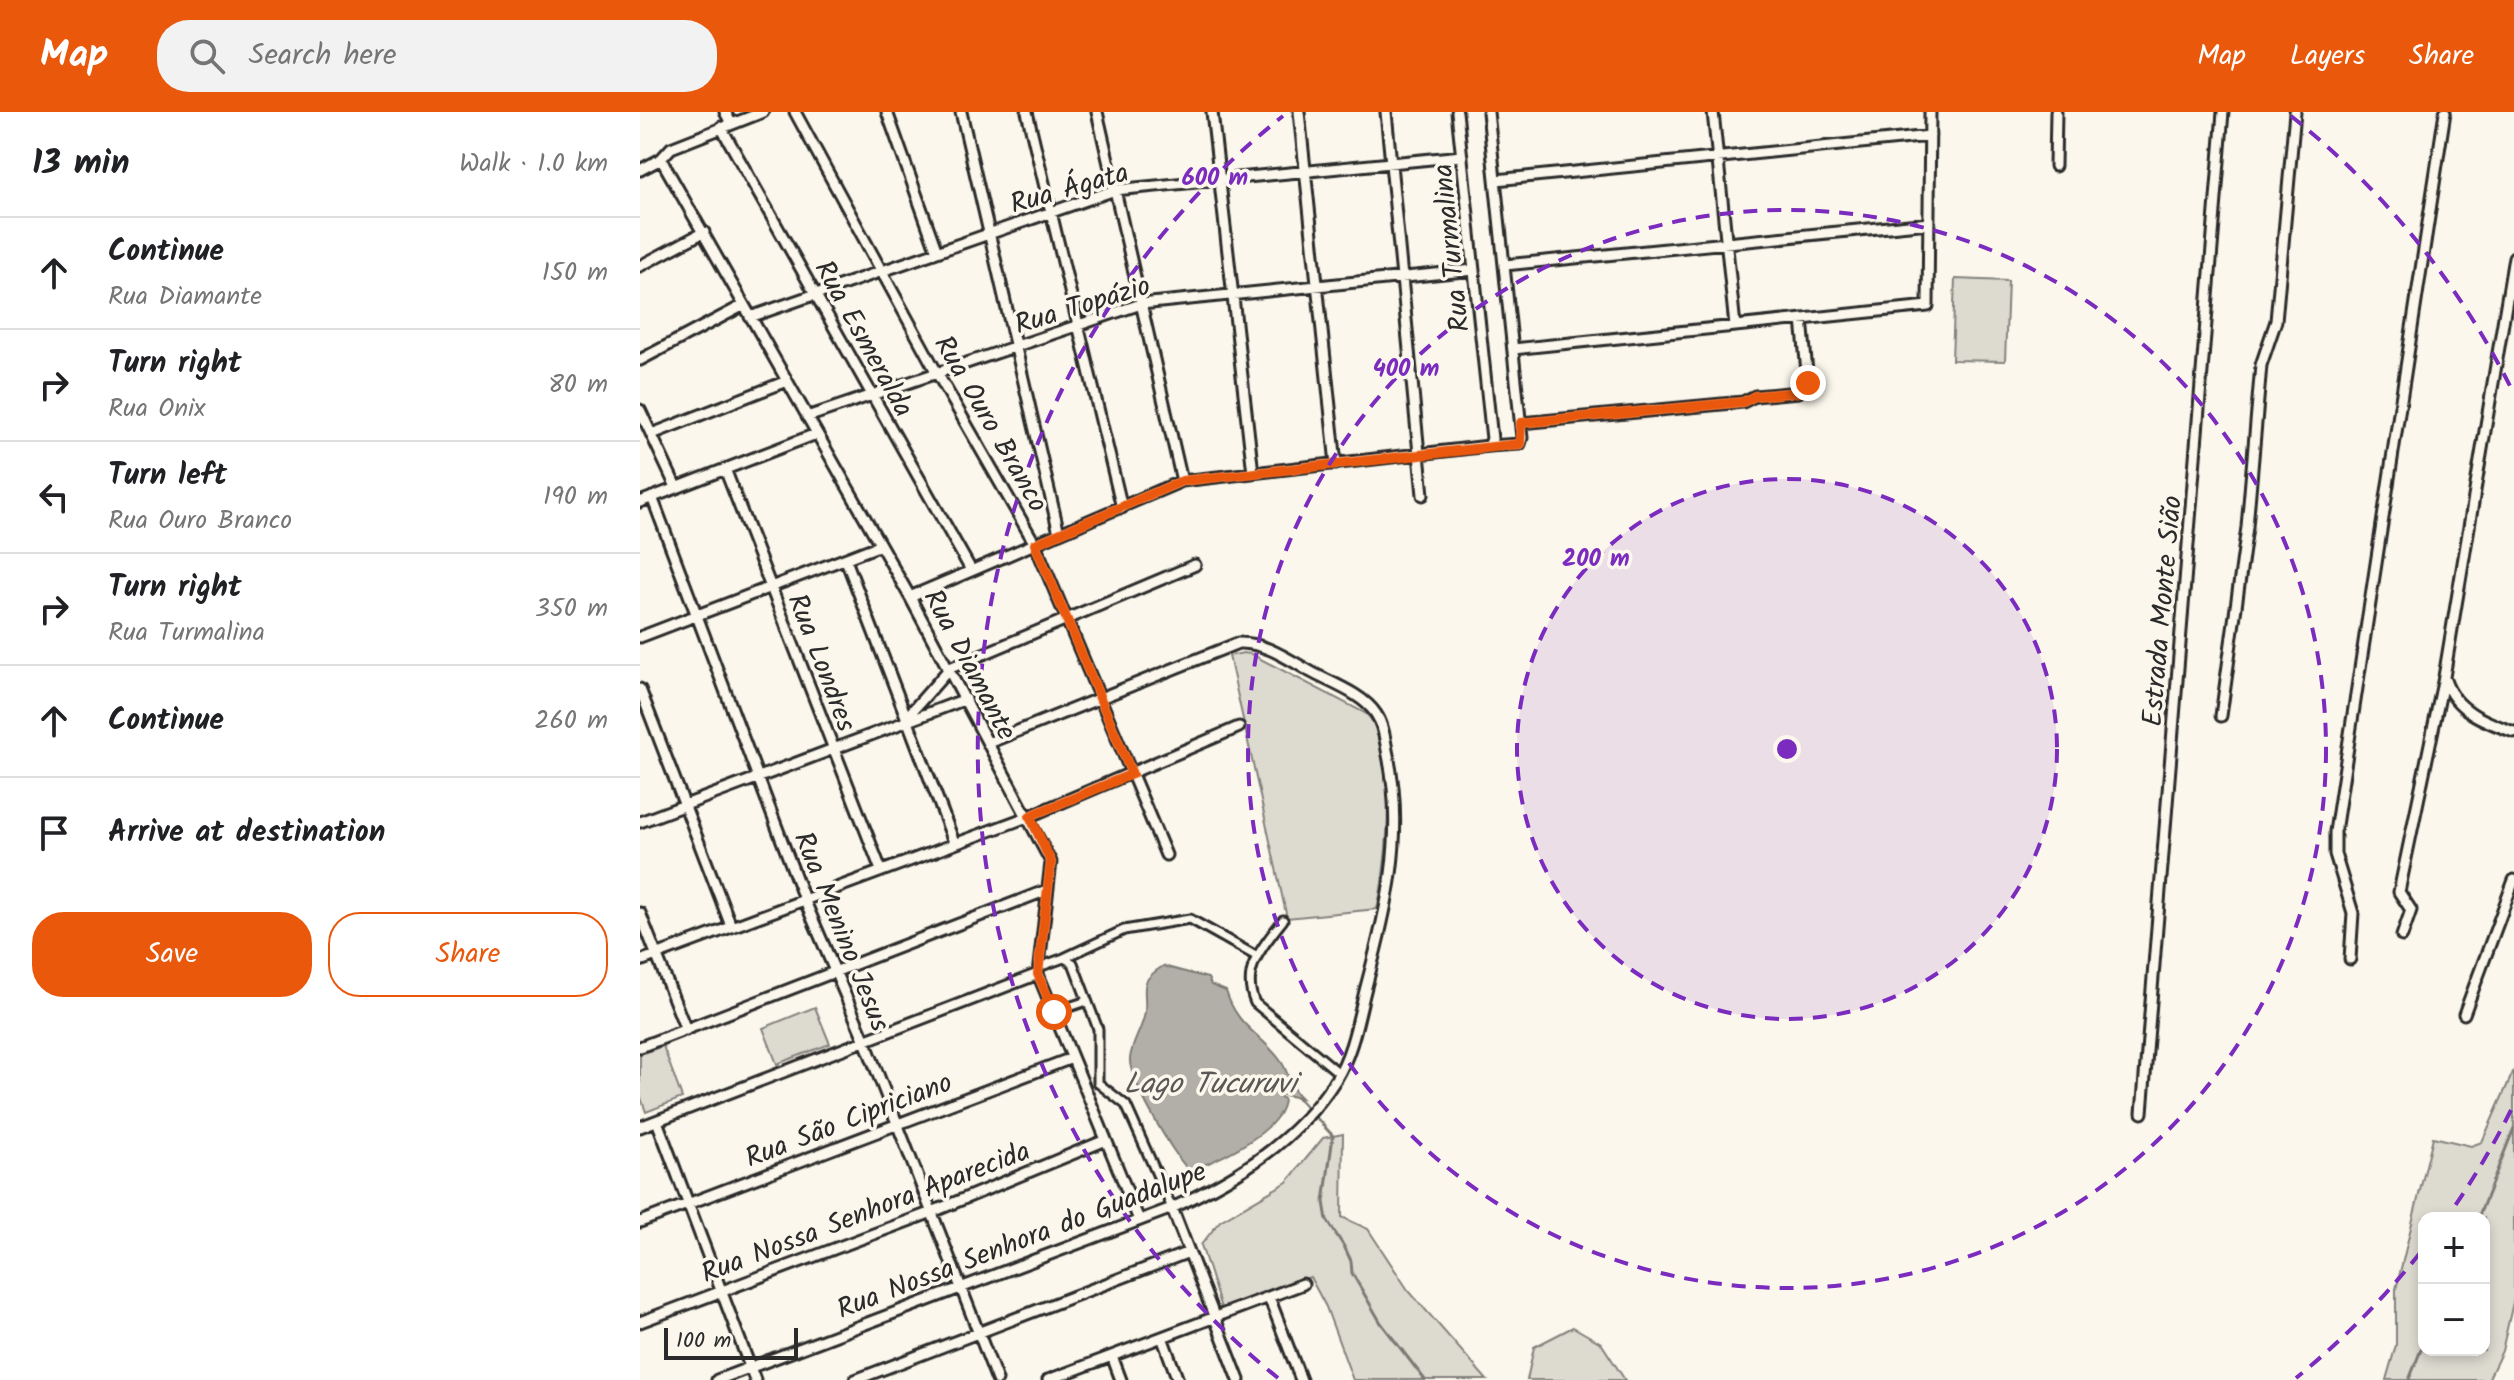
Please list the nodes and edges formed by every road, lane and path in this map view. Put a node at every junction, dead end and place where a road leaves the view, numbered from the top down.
1 (725, 112) edge
2 (763, 112) edge
3 (795, 112) edge
4 (887, 112) edge
5 (961, 112) edge
6 (1027, 112) edge
7 (1097, 112) edge
8 (1212, 112) edge
9 (1299, 112) edge
10 (1386, 112) edge
11 (1457, 112) edge
12 (1488, 112) edge
13 (1713, 112) edge
14 (1930, 112) edge
15 (2056, 112) edge
16 (2223, 112) edge
17 (2295, 112) edge
18 (2445, 112) edge
19 (726, 125) junction
20 (1930, 136) junction
21 (1462, 156) junction
22 (1717, 158) junction
23 (661, 159) junction
24 (1390, 163) junction
25 (2055, 166) dead end
26 (640, 170) edge
27 (1305, 172) junction
28 (1220, 180) junction
29 (1496, 180) junction
30 (1115, 190) junction
31 (1051, 213) junction
32 (1929, 223) junction
33 (704, 232) junction
34 (990, 234) junction
35 (1726, 244) junction
36 (937, 252) junction
37 (2514, 257) edge
38 (1505, 265) junction
39 (640, 266) edge
40 (1474, 270) junction
41 (881, 271) junction
42 (1401, 277) junction
43 (1316, 285) junction
44 (815, 294) junction
45 (1232, 294) junction
46 (1141, 304) junction
47 (744, 305) junction
48 (750, 317) junction
49 (1802, 319) junction
50 (1077, 325) junction
51 (1735, 326) junction
52 (1015, 347) junction
53 (1513, 349) junction
54 (640, 360) edge
55 (937, 373) junction
56 (787, 381) junction
57 (871, 395) junction
58 (640, 410) edge
59 (807, 417) junction
60 (1521, 423) junction
61 (652, 434) junction
62 (816, 434) junction
63 (1489, 446) junction
64 (1420, 455) junction
65 (1336, 464) junction
66 (725, 469) junction
67 (1253, 473) junction
68 (1182, 481) junction
69 (676, 487) junction
70 (1423, 495) dead end
71 (652, 497) junction
72 (640, 502) edge
73 (1122, 508) junction
74 (1059, 533) junction
75 (1035, 544) junction
76 (878, 546) junction
77 (846, 560) junction
78 (1195, 565) dead end
79 (971, 570) junction
80 (772, 587) junction
81 (910, 597) junction
82 (697, 616) junction
83 (1067, 621) junction
84 (640, 637) edge
85 (950, 668) junction
86 (2444, 677) junction
87 (640, 689) edge
88 (1100, 697) junction
89 (966, 699) junction
90 (2221, 716) dead end
91 (905, 720) junction
92 (1239, 727) dead end
93 (2514, 732) edge
94 (988, 743) junction
95 (832, 750) junction
96 (1132, 774) junction
97 (757, 778) junction
98 (683, 806) junction
99 (1030, 816) junction
100 (640, 822) edge
101 (954, 842) junction
102 (1166, 855) dead end
103 (881, 870) junction
104 (2514, 880) edge
105 (1047, 890) junction
106 (804, 899) junction
107 (640, 913) edge
108 (1283, 920) dead end
109 (731, 926) junction
110 (2402, 936) dead end
111 (656, 955) junction
112 (1256, 956) junction
113 (1064, 958) junction
114 (2350, 959) dead end
115 (640, 961) edge
116 (1038, 970) junction
117 (836, 972) junction
118 (1087, 1001) junction
119 (1054, 1012) junction
120 (2464, 1014) dead end
121 (686, 1030) junction
122 (865, 1041) junction
123 (640, 1047) edge
124 (1072, 1058) junction
125 (1339, 1073) junction
126 (2142, 1113) dead end
127 (657, 1121) junction
128 (897, 1124) junction
129 (640, 1127) edge
130 (1106, 1140) junction
131 (689, 1203) junction
132 (1172, 1208) junction
133 (932, 1212) junction
134 (1139, 1220) junction
135 (640, 1222) edge
136 (1189, 1252) junction
137 (1303, 1284) dead end
138 (961, 1287) junction
139 (721, 1291) junction
140 (1269, 1297) junction
141 (1214, 1317) junction
142 (640, 1322) edge
143 (978, 1332) junction
144 (1162, 1337) junction
145 (1112, 1356) junction
146 (749, 1368) junction
147 (1055, 1379) edge
148 (717, 1380) edge
149 (755, 1380) edge
150 (855, 1380) edge
151 (997, 1380) edge
152 (1121, 1380) edge
153 (1178, 1380) edge
154 (1239, 1380) edge
155 (1301, 1380) edge

1 - 19 street, Rua Esmeralda
2 - 19 street
3 - 41 street, Rua Ouro Branco
4 - 36 street
5 - 34 street
6 - 31 street
7 - 30 street
8 - 28 street
9 - 27 street
10 - 24 street
11 - 21 street, Rua Turmalina
12 - 29 street
13 - 22 street
14 - 20 street
15 - 25 street
16 - 126 street, Estrada Monte Sião
17 - 90 street
18 - 114 street
19 - 23 street
19 - 44 street, Rua Esmeralda
20 - 22 street
20 - 32 street
21 - 24 street, Rua Ágata
21 - 40 street, Rua Turmalina
22 - 29 street
22 - 35 street
23 - 26 street
23 - 33 street, Rua Diamante
24 - 27 street, Rua Ágata
24 - 42 street
27 - 28 street, Rua Ágata
27 - 43 street
28 - 30 street, Rua Ágata
28 - 45 street
29 - 38 street
30 - 31 street, Rua Ágata
30 - 46 street
31 - 34 street, Rua Ágata
31 - 50 street
32 - 35 street
32 - 49 street
33 - 39 street
33 - 47 street, Rua Diamante
34 - 36 street, Rua Ágata
34 - 52 street
35 - 38 street
35 - 51 street
36 - 41 street, Rua Ágata
37 - 86 street
38 - 53 street
40 - 42 street, Rua Topázio
40 - 63 street, Rua Turmalina
41 - 44 street, Rua Ágata
41 - 55 street, Rua Ouro Branco
42 - 43 street, Rua Topázio
42 - 64 street
43 - 45 street, Rua Topázio
43 - 65 street
44 - 48 street, Rua Ágata
44 - 57 street, Rua Esmeralda
45 - 46 street, Rua Topázio
45 - 67 street
46 - 50 street, Rua Topázio
46 - 68 street
47 - 48 street, Rua Diamante
47 - 54 street
48 - 56 street, Rua Diamante
49 - 51 street
49 - 60 street
50 - 52 street, Rua Topázio
50 - 73 street
51 - 53 street
52 - 55 street, Rua Topázio
52 - 74 street
53 - 60 street
55 - 57 street, Rua Topázio
55 - 75 street, Rua Ouro Branco
56 - 59 street, Rua Diamante
56 - 61 street
57 - 59 street, Rua Topázio
57 - 79 street, Rua Esmeralda
58 - 61 street
59 - 62 street, Rua Diamante
60 - 63 street
61 - 69 street
62 - 66 street
62 - 76 street, Rua Diamante
63 - 64 street
64 - 65 street
64 - 70 street
65 - 67 street
66 - 69 street
66 - 80 street, Rua Londres
67 - 68 street
68 - 73 street
69 - 71 street
71 - 72 street
71 - 82 street, Rua Menino Jesus
73 - 74 street
74 - 75 street
75 - 79 street
75 - 83 street, Rua Ouro Branco
76 - 77 street
76 - 81 street, Rua Diamante
77 - 80 street
77 - 91 street
78 - 83 street
79 - 81 street
80 - 82 street
80 - 95 street, Rua Londres
81 - 85 street, Rua Diamante
82 - 84 street
82 - 97 street, Rua Menino Jesus
83 - 85 street
83 - 88 street, Rua Ouro Branco
85 - 89 street, Rua Diamante
85 - 91 street
86 - 93 street
86 - 110 street
87 - 98 street
88 - 94 street
88 - 96 street, Rua Ouro Branco
88 - 125 street, Rua Nossa Senhora do Guadalupe
89 - 91 street
89 - 94 street, Rua Diamante
91 - 95 street
91 - 101 street
92 - 96 street
94 - 99 street, Rua Diamante
95 - 97 street
95 - 103 street, Rua Londres
96 - 99 street
96 - 102 street, Rua Ouro Branco
97 - 98 street
97 - 106 street, Rua Menino Jesus
98 - 100 street
98 - 109 street
99 - 101 street
99 - 105 street, Rua Diamante
101 - 103 street
103 - 106 street
104 - 120 street
105 - 116 street, Rua Diamante
105 - 117 street
106 - 109 street
106 - 117 street, Rua Menino Jesus
107 - 111 street
108 - 112 street
109 - 111 street
111 - 115 street
111 - 121 street
112 - 113 street
112 - 125 street
113 - 116 street
113 - 118 street
116 - 119 street, Rua Diamante
116 - 122 street
117 - 121 street
117 - 122 street, Rua Menino Jesus
118 - 119 street
118 - 132 street
119 - 124 street, Rua Diamante
121 - 123 street
122 - 127 street
122 - 128 street, Rua Menino Jesus
124 - 128 street, Rua São Cipriciano
124 - 130 street, Rua Diamante
125 - 132 street, Rua Nossa Senhora do Guadalupe
127 - 129 street
127 - 131 street
128 - 131 street, Rua São Cipriciano
128 - 133 street, Rua Menino Jesus
130 - 133 street, Rua Nossa Senhora Aparecida
130 - 134 street, Rua Diamante
131 - 135 street, Rua São Cipriciano
131 - 139 street
132 - 134 street, Rua Nossa Senhora do Guadalupe
132 - 136 street
133 - 138 street, Rua Menino Jesus
133 - 139 street, Rua Nossa Senhora Aparecida
134 - 138 street, Rua Nossa Senhora do Guadalupe
136 - 141 street
136 - 143 street
137 - 140 street
138 - 143 street, Rua Menino Jesus
138 - 146 street, Rua Nossa Senhora do Guadalupe
139 - 142 street, Rua Nossa Senhora Aparecida
139 - 146 street
140 - 141 street
140 - 155 street
141 - 144 street
141 - 154 street
143 - 150 street
143 - 151 street, Rua Menino Jesus
144 - 145 street
144 - 153 street
145 - 147 street
145 - 152 street
146 - 148 street, Rua Nossa Senhora do Guadalupe
146 - 149 street

